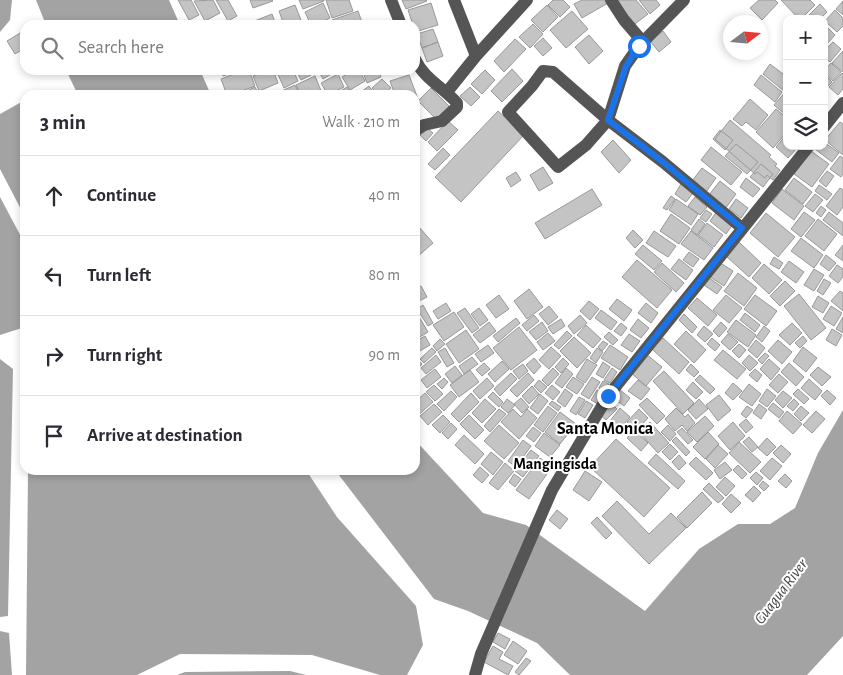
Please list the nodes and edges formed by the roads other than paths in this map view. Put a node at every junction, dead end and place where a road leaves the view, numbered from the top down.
1 (391, 0) edge
2 (454, 0) edge
3 (527, 0) edge
4 (612, 0) edge
5 (684, 0) edge
6 (399, 20) edge
7 (641, 44) junction
8 (476, 56) junction
9 (420, 67) edge
10 (447, 92) junction
11 (843, 103) edge
12 (608, 120) junction
13 (828, 122) edge
14 (420, 128) edge
15 (806, 150) edge
16 (742, 228) junction
17 (475, 675) edge

1 - 6 street
2 - 8 street
3 - 8 street
4 - 7 street
5 - 7 street
7 - 12 street
8 - 10 street
9 - 10 street
10 - 14 street
11 - 13 street
12 - 12 street
12 - 16 street
15 - 16 street
16 - 17 street

